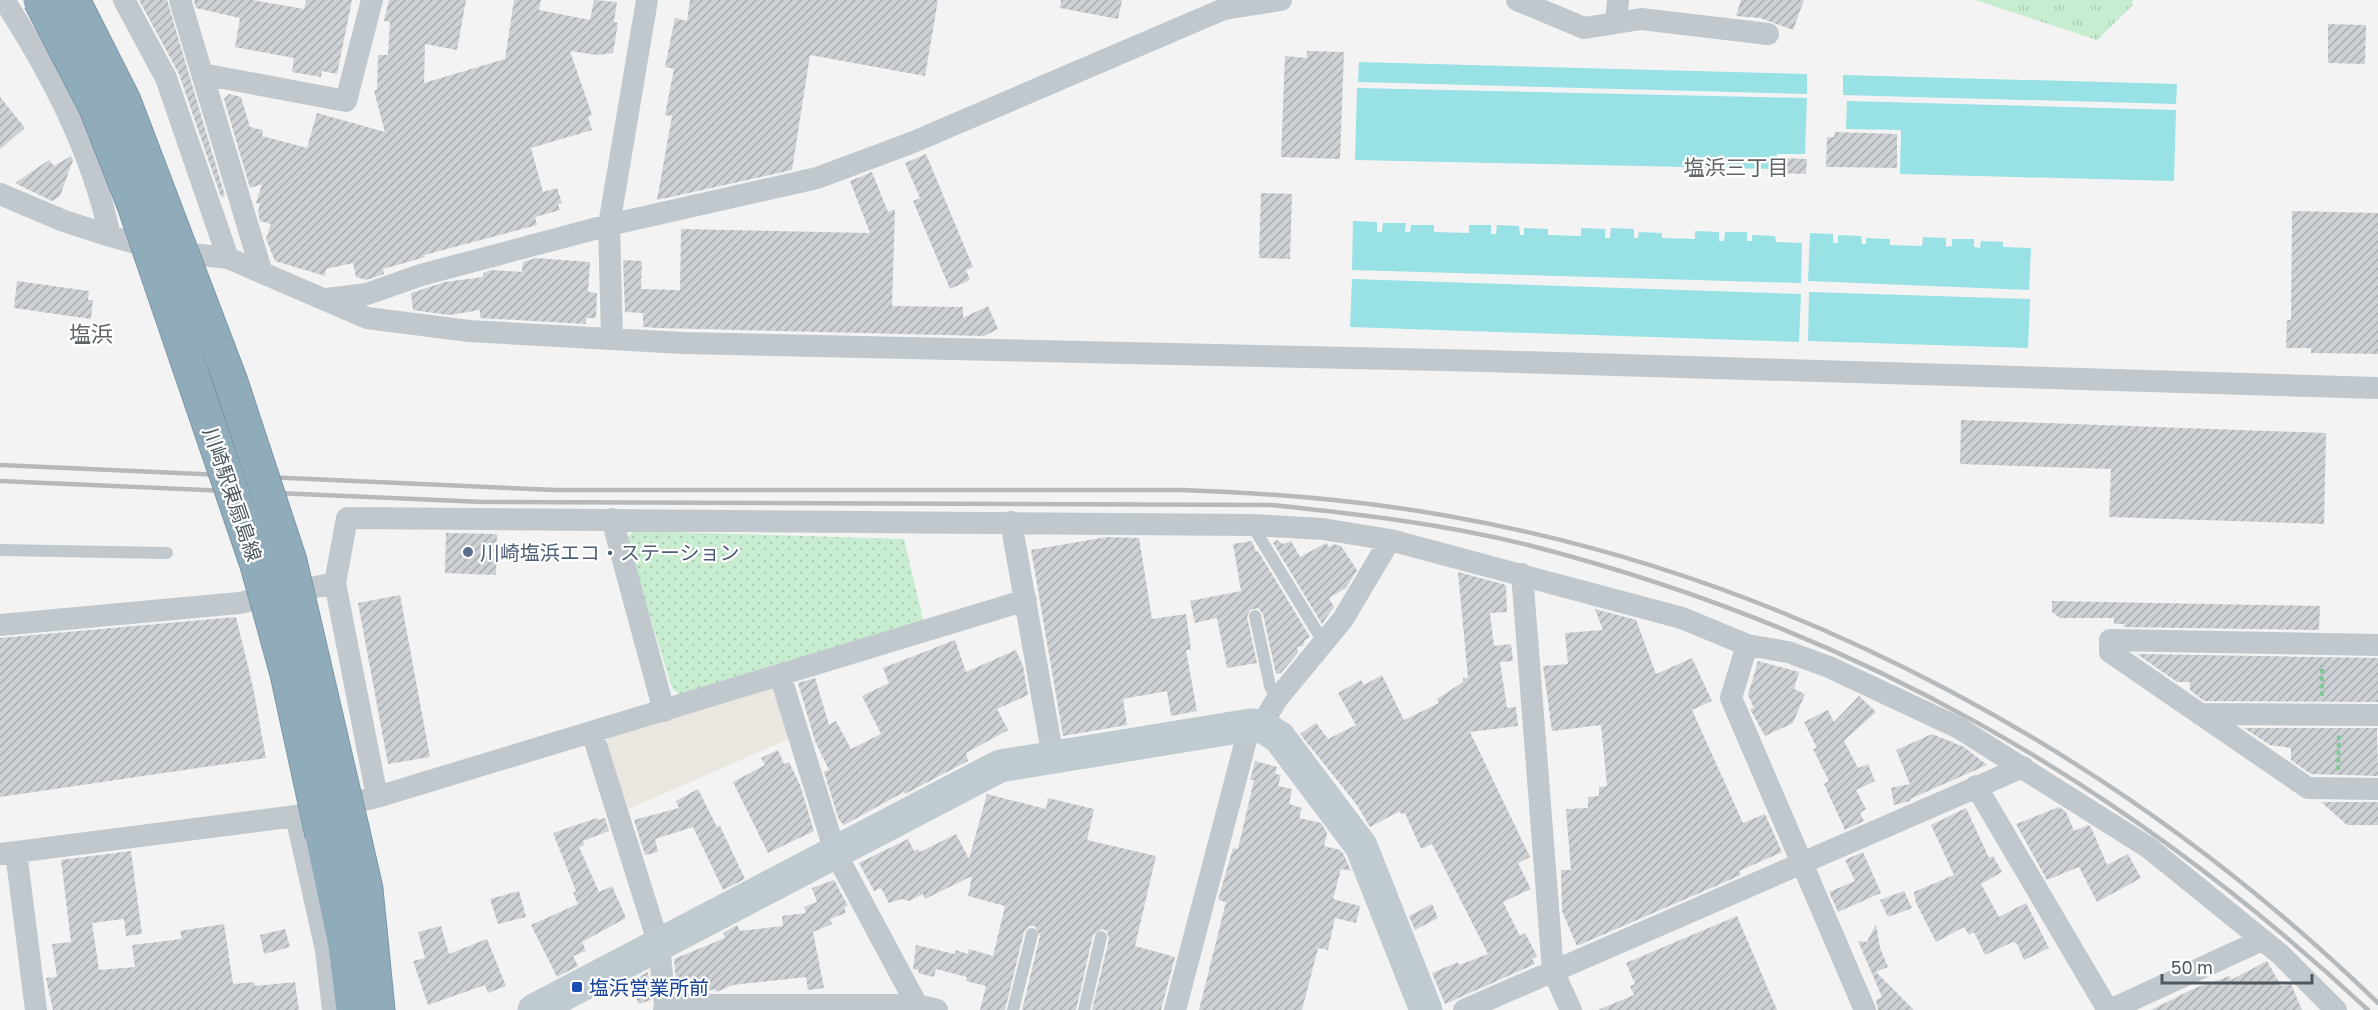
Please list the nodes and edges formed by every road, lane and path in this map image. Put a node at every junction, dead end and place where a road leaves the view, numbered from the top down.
1 (4, 0) edge
2 (40, 0) edge
3 (73, 0) edge
4 (124, 0) edge
5 (180, 0) edge
6 (372, 0) edge
7 (647, 0) edge
8 (1281, 0) edge
9 (1517, 0) edge
10 (1618, 0) edge
11 (1616, 22) junction
12 (1768, 34) dead end
13 (202, 74) junction
14 (1, 194) edge
15 (609, 225) junction
16 (110, 236) junction
17 (228, 258) junction
18 (261, 270) junction
19 (325, 299) junction
20 (612, 338) junction
21 (2378, 388) edge
22 (612, 519) junction
23 (1011, 522) junction
24 (1251, 525) junction
25 (1390, 540) junction
26 (0, 550) edge
27 (166, 553) dead end
28 (1522, 574) junction
29 (335, 583) junction
30 (1026, 600) junction
31 (1255, 616) dead end
32 (0, 625) edge
33 (1324, 643) junction
34 (2322, 644) junction
35 (1747, 645) junction
36 (2378, 645) edge
37 (780, 675) junction
38 (664, 711) junction
39 (2200, 714) junction
40 (2330, 715) junction
41 (2378, 715) edge
42 (1263, 717) junction
43 (592, 732) junction
44 (1053, 757) junction
45 (2023, 767) junction
46 (1976, 786) junction
47 (2337, 789) junction
48 (2378, 789) edge
49 (377, 797) junction
50 (296, 816) junction
51 (338, 833) junction
52 (835, 852) junction
53 (8, 853) edge
54 (1802, 861) junction
55 (1032, 934) dead end
56 (1101, 938) dead end
57 (2262, 940) junction
58 (659, 945) junction
59 (1553, 970) junction
60 (664, 1007) edge
61 (803, 1007) edge
62 (923, 1008) edge
63 (36, 1010) edge
64 (333, 1010) edge
65 (353, 1010) edge
66 (378, 1010) edge
67 (534, 1010) edge
68 (1014, 1010) edge
69 (1084, 1010) edge
70 (1175, 1010) edge
71 (1426, 1010) edge
72 (1464, 1010) edge
73 (1571, 1010) edge
74 (1865, 1010) edge
75 (2109, 1010) edge
76 (2336, 1010) edge

1 - 16 street
2 - 51 highway, 川崎駅東扇島線, bridge
3 - 51 highway, 川崎駅東扇島線, bridge
4 - 17 street
5 - 13 street
6 - 13 street
7 - 15 street
8 - 15 street
9 - 11 street
10 - 11 street
11 - 12 street
13 - 18 street
14 - 16 street
15 - 19 street
15 - 20 street
16 - 17 street
17 - 18 street
18 - 19 street
19 - 20 street
20 - 21 street
22 - 23 street
22 - 29 street
22 - 38 street
23 - 24 street
23 - 30 street
24 - 25 street
24 - 33 lane
25 - 28 street
25 - 33 street
26 - 27 lane
28 - 35 street
28 - 59 street
29 - 32 street
29 - 49 street
30 - 37 street
30 - 44 street
31 - 42 lane
33 - 42 street
34 - 36 street
34 - 39 street
34 - 40 path
35 - 45 street
35 - 54 street
37 - 38 street
37 - 52 street
38 - 43 street
39 - 40 street
39 - 47 street
40 - 41 street
40 - 47 path
42 - 44 street
42 - 70 street
42 - 71 street
43 - 49 street
43 - 58 street
44 - 52 street
45 - 46 street
45 - 57 street
46 - 54 street
46 - 75 street
47 - 48 street
49 - 50 street
50 - 53 street
50 - 64 street
51 - 65 highway, 川崎駅東扇島線
51 - 66 highway, 川崎駅東扇島線
52 - 58 street
52 - 62 street
53 - 63 street
54 - 59 street
54 - 74 street
55 - 68 lane
56 - 69 lane
57 - 75 street
57 - 76 street
58 - 60 street
58 - 67 street
59 - 72 street
59 - 73 street
60 - 61 street
61 - 62 street

